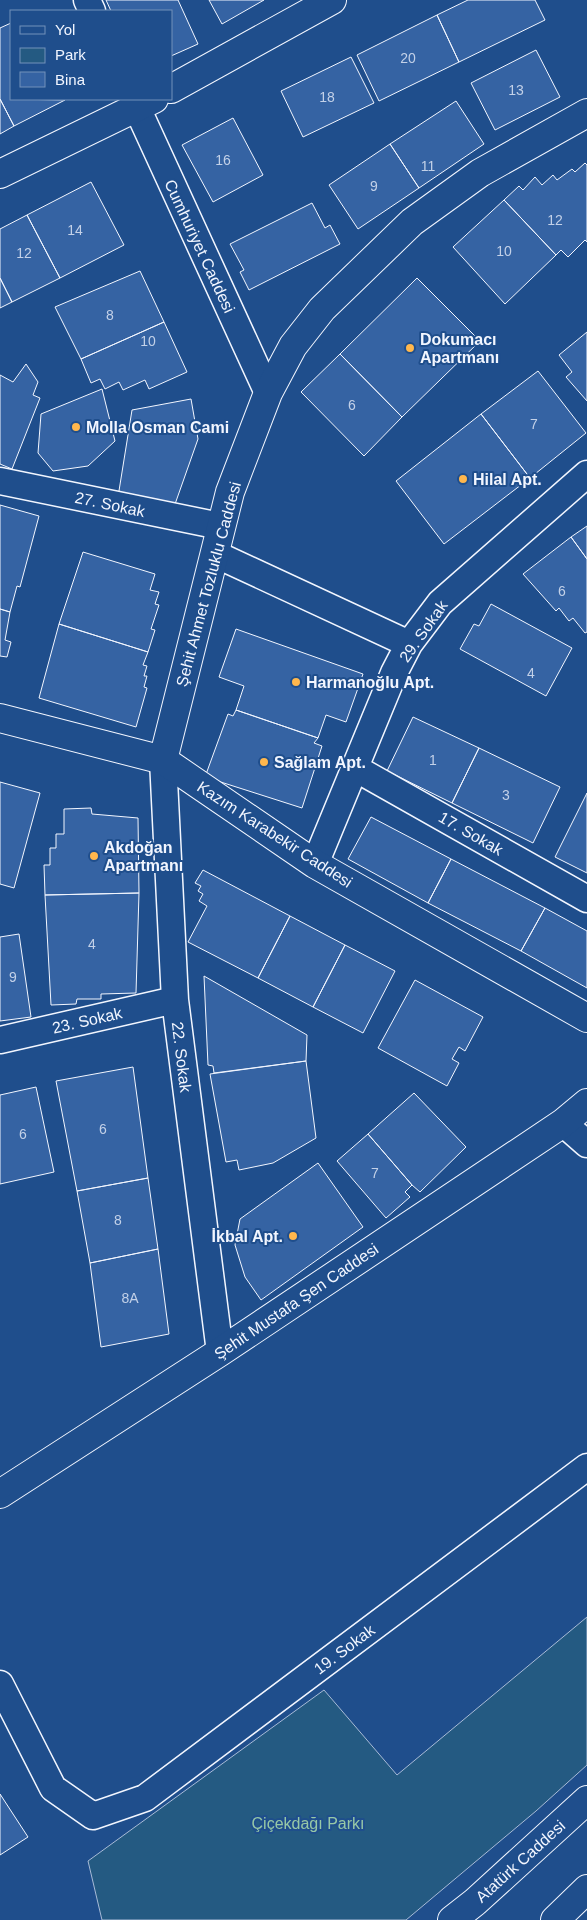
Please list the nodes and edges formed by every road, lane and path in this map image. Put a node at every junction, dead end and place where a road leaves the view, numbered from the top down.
1 (332, 0) edge
2 (172, 88) edge
3 (141, 102) edge
4 (587, 113) edge
5 (0, 174) edge
6 (268, 393) junction
7 (587, 474) edge
8 (0, 481) edge
9 (220, 526) junction
10 (214, 554) junction
11 (410, 644) junction
12 (0, 718) edge
13 (163, 760) junction
14 (355, 768) junction
15 (315, 864) junction
16 (587, 899) edge
17 (175, 1000) junction
18 (587, 1018) edge
19 (0, 1040) edge
20 (587, 1103) edge
21 (563, 1123) junction
22 (587, 1144) edge
23 (220, 1352) junction
24 (587, 1467) edge
25 (0, 1494) edge
26 (0, 1684) edge
27 (587, 1800) edge
28 (587, 1889) edge
29 (452, 1920) edge
30 (555, 1920) edge

1 - 2 main road
3 - 5 main road
3 - 6 street, Cumhuriyet Caddesi
4 - 6 main road, Şehit Ahmet Tozluklu Caddesi
6 - 9 main road, Şehit Ahmet Tozluklu Caddesi
7 - 11 street, 29. Sokak
8 - 9 street, 27. Sokak
9 - 10 main road, Şehit Ahmet Tozluklu Caddesi
10 - 11 street
10 - 13 main road, Şehit Ahmet Tozluklu Caddesi
11 - 14 street, 29. Sokak
12 - 13 main road, Kazım Karabekir Caddesi
13 - 15 main road, Kazım Karabekir Caddesi
13 - 17 street, 22. Sokak
14 - 15 street, 29. Sokak
14 - 16 street, 17. Sokak
15 - 18 main road, Kazım Karabekir Caddesi
17 - 19 street, 23. Sokak
17 - 23 street, 22. Sokak
20 - 21 main road, Şehit Mustafa Şen Caddesi
21 - 22 street
21 - 23 main road, Şehit Mustafa Şen Caddesi
23 - 25 main road, Şehit Mustafa Şen Caddesi
24 - 26 street, 19. Sokak
27 - 29 main road, Atatürk Caddesi
28 - 30 main road

